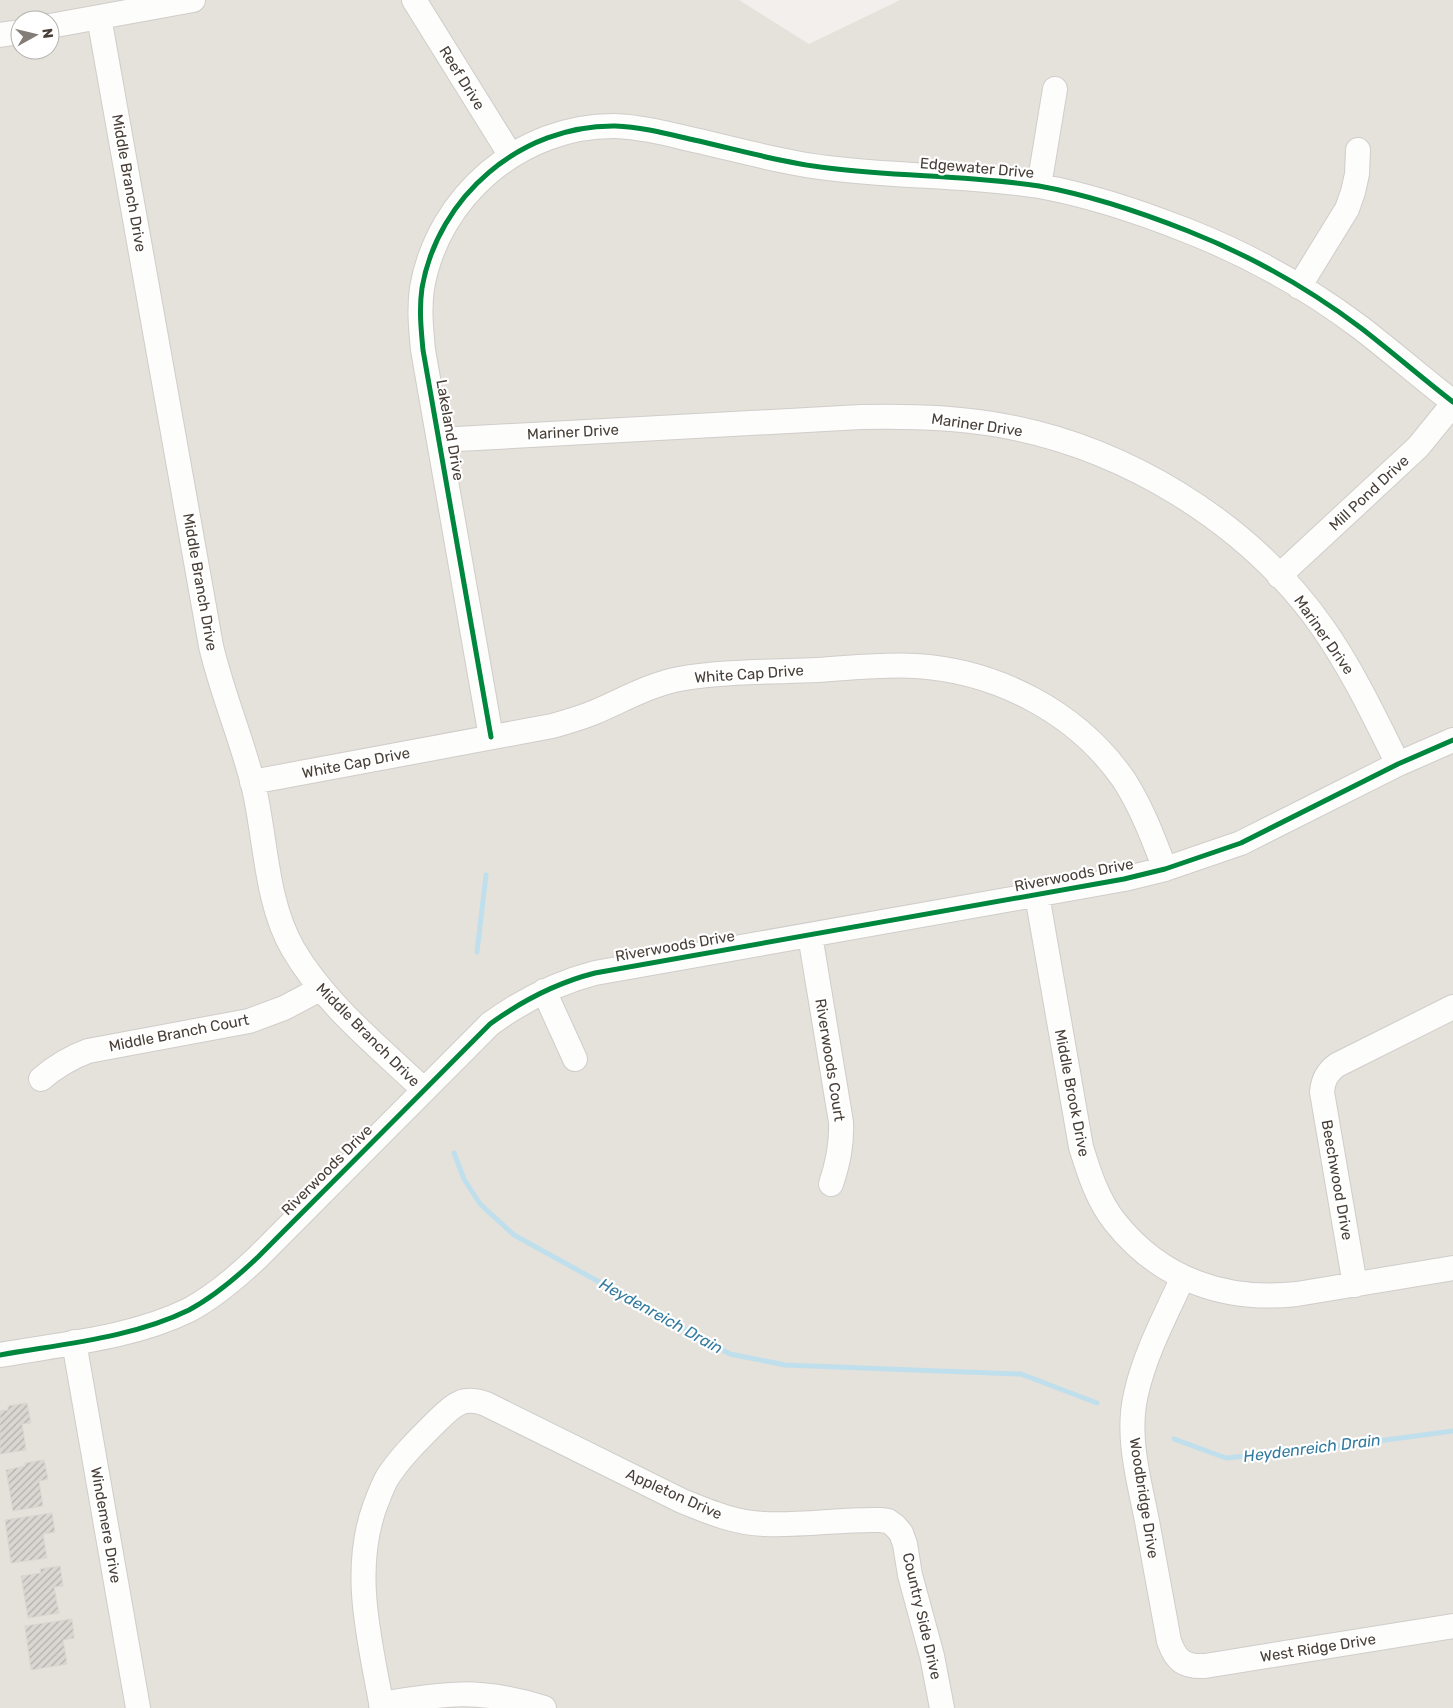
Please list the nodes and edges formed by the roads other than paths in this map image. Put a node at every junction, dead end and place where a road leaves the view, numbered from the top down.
1 (192, 0) edge
2 (414, 0) edge
3 (99, 17) junction
4 (60, 24) edge
5 (1055, 89) dead end
6 (1358, 150) dead end
7 (511, 156) junction
8 (1039, 186) junction
9 (1299, 287) junction
10 (1453, 403) edge
11 (439, 440) junction
12 (1279, 576) junction
13 (491, 737) junction
14 (1453, 740) edge
15 (1398, 764) junction
16 (252, 782) junction
17 (1165, 869) junction
18 (1037, 895) junction
19 (810, 935) junction
20 (320, 988) junction
21 (544, 991) junction
22 (1453, 1007) edge
23 (575, 1059) dead end
24 (41, 1079) dead end
25 (424, 1090) junction
26 (831, 1184) dead end
27 (1453, 1268) edge
28 (1183, 1277) junction
29 (1355, 1285) junction
30 (74, 1342) junction
31 (0, 1355) edge
32 (895, 1526) joint
33 (1453, 1626) edge
34 (1183, 1663) joint
35 (381, 1706) edge
36 (138, 1708) edge
37 (544, 1708) edge
38 (942, 1708) edge

1 - 3 street
2 - 7 street, Reef Drive
3 - 4 street
3 - 16 street, Middle Branch Drive
5 - 8 street
6 - 9 street
7 - 8 street, Edgewater Drive
7 - 11 street, Lakeland Drive
8 - 9 street, Edgewater Drive
9 - 10 street, Edgewater Drive
10 - 12 street, Mill Pond Drive
11 - 12 street, Mariner Drive
11 - 13 street, Lakeland Drive
12 - 15 street, Mariner Drive
13 - 16 street, White Cap Drive
13 - 17 street, White Cap Drive
14 - 15 street, Riverwoods Drive
15 - 17 street, Riverwoods Drive
16 - 20 street, Middle Branch Drive
17 - 18 street, Riverwoods Drive
18 - 19 street, Riverwoods Drive
18 - 28 street, Middle Brook Drive
19 - 21 street, Riverwoods Drive
19 - 26 street, Riverwoods Court
20 - 24 street, Middle Branch Court
20 - 25 street, Middle Branch Drive
21 - 23 street
21 - 25 street, Riverwoods Drive
22 - 29 street, Beechwood Drive
25 - 30 street, Riverwoods Drive
27 - 29 street, Middle Brook Drive
28 - 29 street, Middle Brook Drive
28 - 34 street, Woodbridge Drive
30 - 31 street, Riverwoods Drive
30 - 36 street, Windemere Drive
32 - 35 street, Appleton Drive
32 - 38 street, Country Side Drive
33 - 34 street, West Ridge Drive
35 - 37 street

